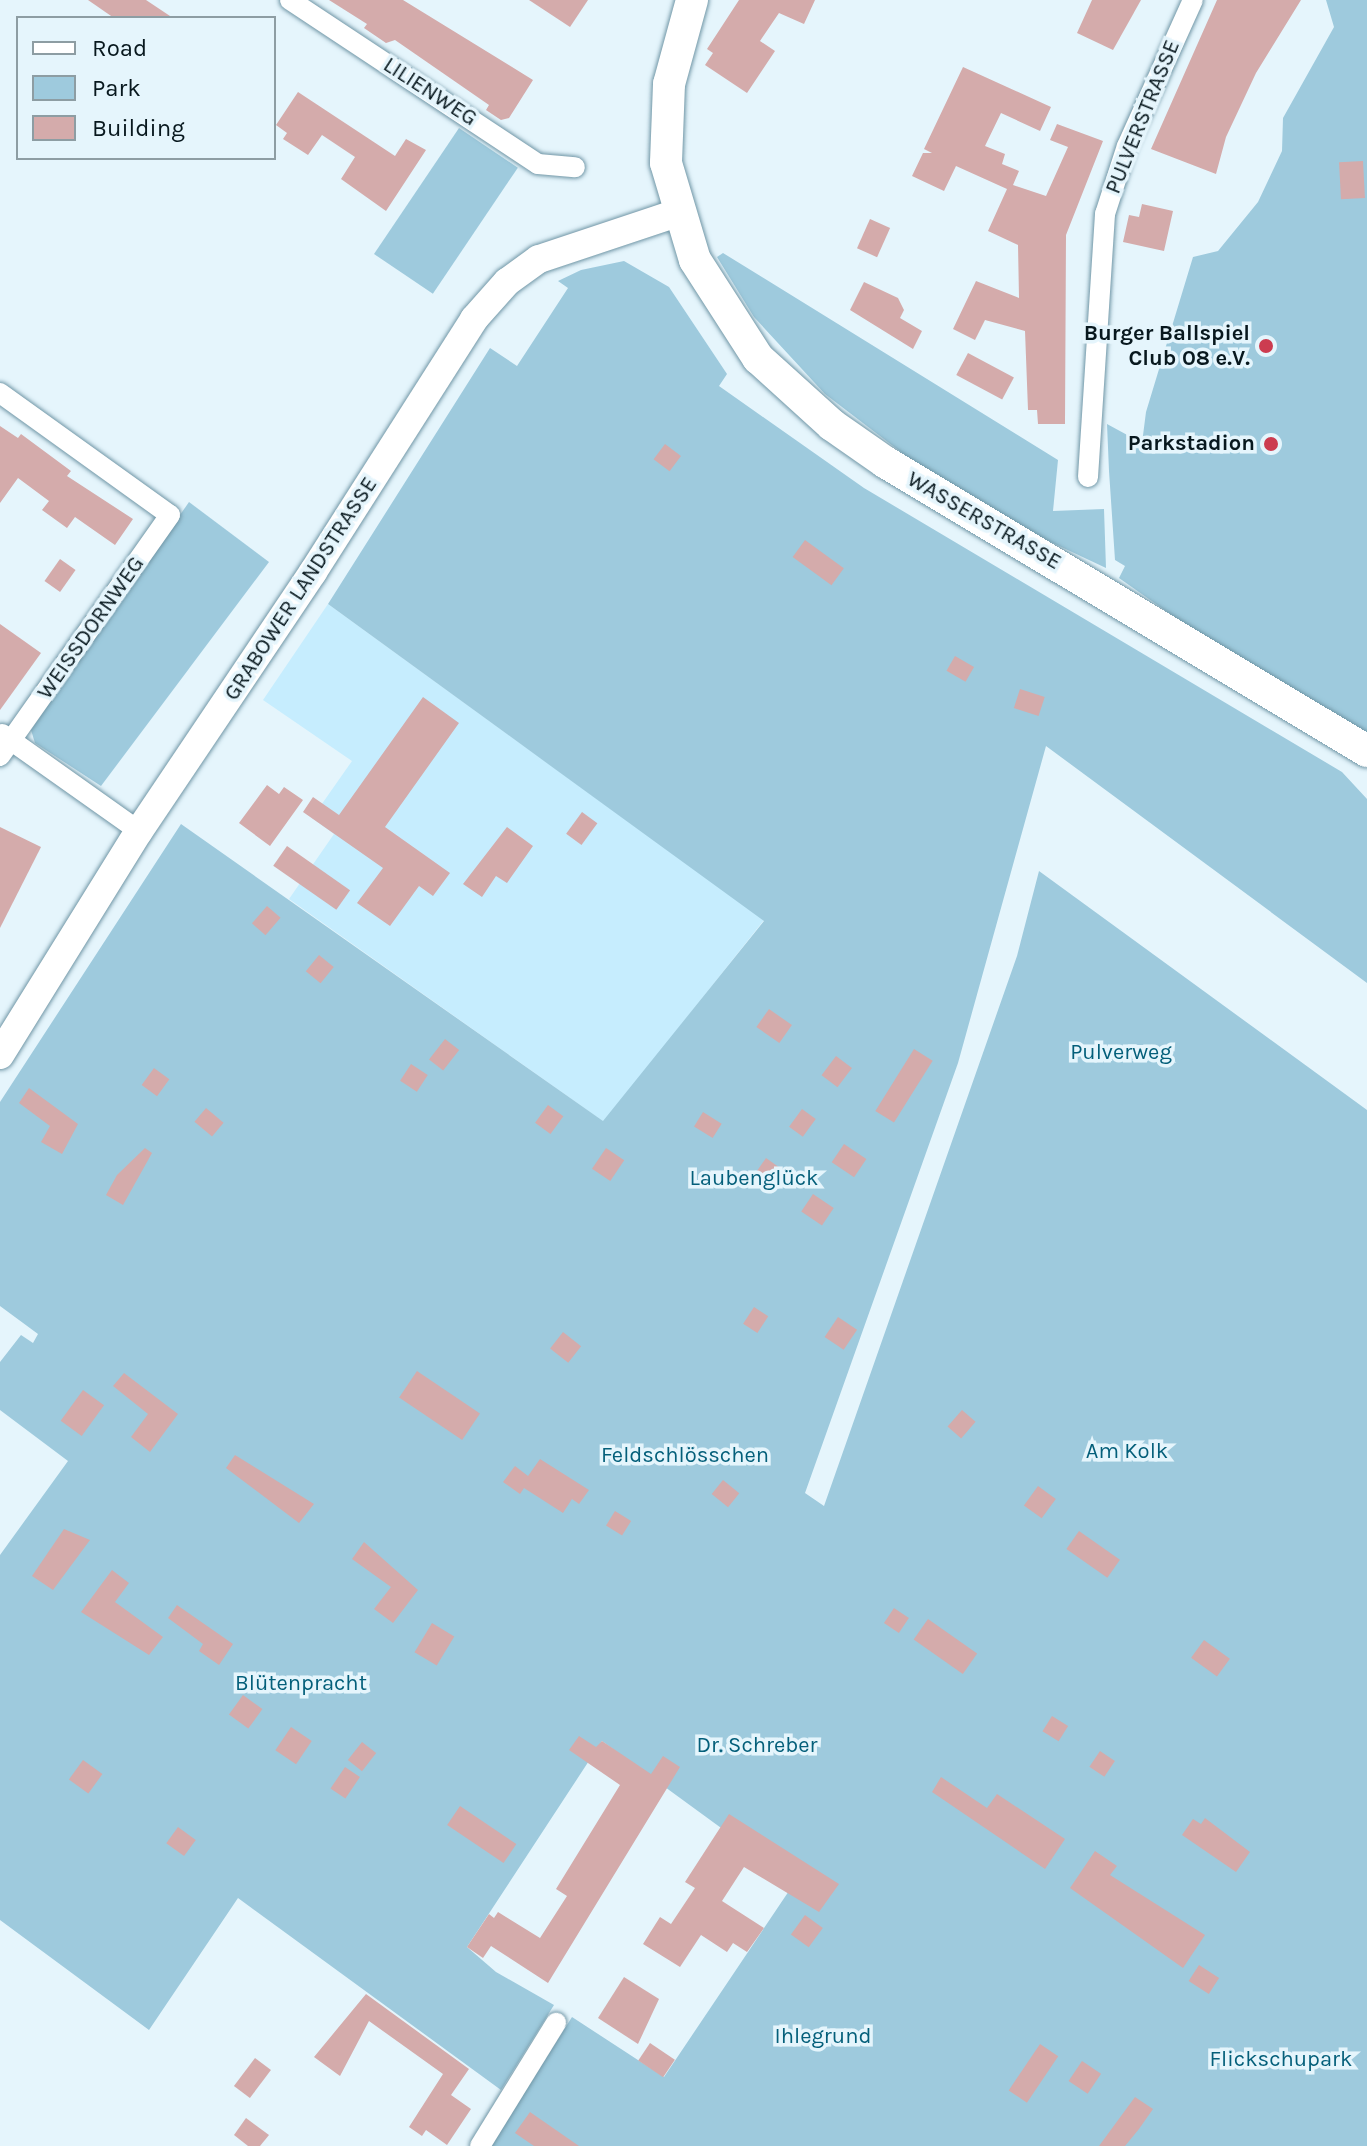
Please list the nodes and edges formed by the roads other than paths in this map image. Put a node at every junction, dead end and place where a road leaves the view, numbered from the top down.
1 (290, 0) edge
2 (692, 0) edge
3 (1193, 0) edge
4 (575, 167) dead end
5 (677, 213) junction
6 (0, 393) edge
7 (1088, 477) dead end
8 (3, 743) edge
9 (1367, 751) edge
10 (139, 831) junction
11 (0, 1055) edge
12 (556, 2023) dead end
13 (480, 2146) edge

1 - 4 street, LILIENWEG
2 - 5 main road, WASSERSTRASSE
3 - 7 street, PULVERSTRASSE
5 - 9 main road, WASSERSTRASSE
5 - 10 main road, GRABOWER LANDSTRASSE
6 - 8 street, WEISSDORNWEG
8 - 10 street
10 - 11 main road, GRABOWER LANDSTRASSE
12 - 13 street

